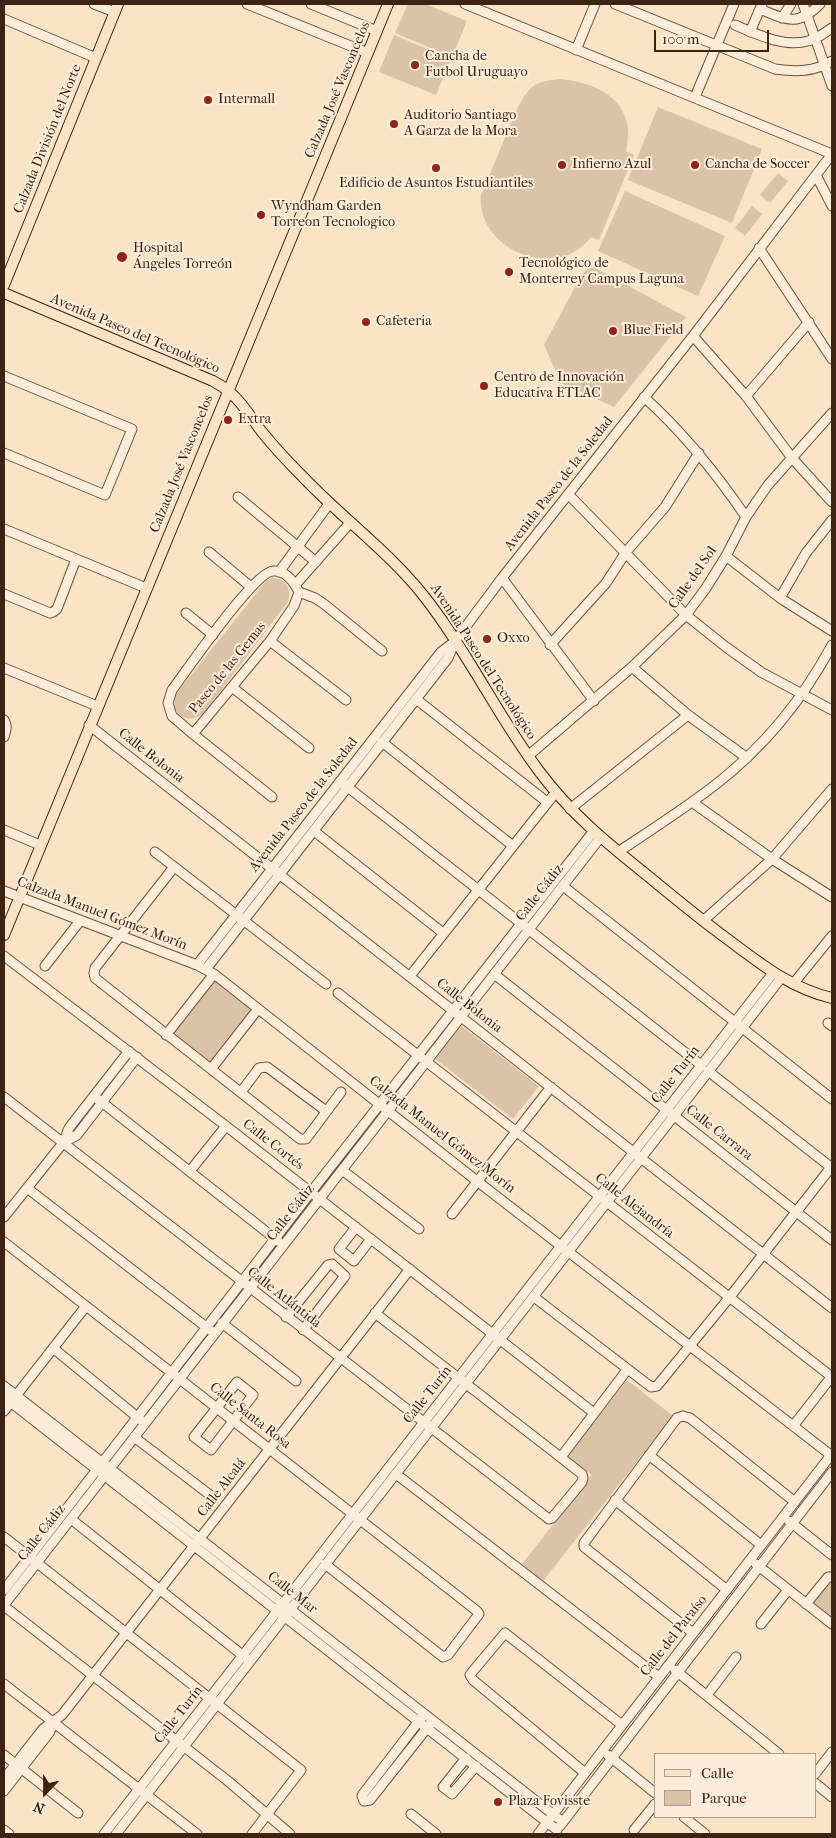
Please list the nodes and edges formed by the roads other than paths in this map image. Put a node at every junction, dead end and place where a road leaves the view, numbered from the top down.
1 (94, 4) edge
2 (247, 4) edge
3 (388, 4) edge
4 (465, 4) edge
5 (595, 4) edge
6 (615, 4) edge
7 (734, 4) edge
8 (791, 4) edge
9 (803, 4) edge
10 (820, 4) edge
11 (316, 5) edge
12 (761, 6) edge
13 (117, 8) edge
14 (808, 15) junction
15 (782, 18) junction
16 (4, 20) edge
17 (735, 25) dead end
18 (832, 28) edge
19 (377, 31) junction
20 (750, 32) junction
21 (816, 38) junction
22 (717, 45) junction
23 (576, 50) junction
24 (368, 53) junction
25 (96, 58) junction
26 (829, 63) edge
27 (832, 86) edge
28 (695, 97) junction
29 (832, 154) edge
30 (816, 175) junction
31 (832, 206) edge
32 (759, 248) junction
33 (4, 285) edge
34 (4, 293) edge
35 (809, 322) junction
36 (692, 336) junction
37 (832, 359) edge
38 (4, 376) edge
39 (228, 389) junction
40 (746, 396) junction
41 (644, 397) junction
42 (832, 413) edge
43 (699, 453) junction
44 (4, 454) edge
45 (792, 458) junction
46 (568, 494) junction
47 (238, 497) dead end
48 (832, 502) edge
49 (329, 504) junction
50 (746, 517) junction
51 (832, 520) edge
52 (350, 523) junction
53 (4, 529) edge
54 (298, 547) junction
55 (209, 552) dead end
56 (626, 552) junction
57 (726, 556) junction
58 (76, 559) junction
59 (316, 562) junction
60 (279, 572) junction
61 (502, 578) junction
62 (251, 587) junction
63 (146, 588) junction
64 (297, 589) junction
65 (4, 594) edge
66 (780, 598) junction
67 (186, 613) dead end
68 (686, 615) junction
69 (832, 631) edge
70 (213, 635) junction
71 (270, 641) junction
72 (455, 641) junction
73 (550, 645) junction
74 (832, 645) edge
75 (382, 651) dead end
76 (632, 667) junction
77 (4, 668) edge
78 (232, 687) junction
79 (802, 694) junction
80 (346, 700) dead end
81 (416, 700) junction
82 (594, 701) junction
83 (97, 706) junction
84 (832, 710) edge
85 (688, 714) junction
86 (4, 720) edge
87 (89, 725) junction
88 (192, 734) junction
89 (4, 737) edge
90 (382, 742) junction
91 (309, 748) dead end
92 (528, 756) junction
93 (747, 758) junction
94 (344, 784) junction
95 (832, 789) edge
96 (556, 792) junction
97 (272, 797) dead end
98 (547, 802) junction
99 (692, 802) junction
100 (570, 809) junction
101 (4, 830) edge
102 (314, 830) junction
103 (597, 835) junction
104 (40, 845) junction
105 (513, 846) junction
106 (155, 852) dead end
107 (618, 852) junction
108 (772, 859) junction
109 (174, 867) junction
110 (276, 871) junction
111 (563, 886) junction
112 (478, 890) junction
113 (4, 891) edge
114 (18, 897) junction
115 (832, 897) edge
116 (240, 917) junction
117 (80, 921) junction
118 (704, 921) junction
119 (525, 927) junction
120 (443, 934) junction
121 (4, 935) edge
122 (122, 936) junction
123 (832, 936) edge
124 (4, 956) edge
125 (44, 966) dead end
126 (206, 970) junction
127 (494, 974) junction
128 (777, 975) junction
129 (410, 976) junction
130 (326, 984) dead end
131 (793, 984) junction
132 (338, 993) dead end
133 (832, 998) edge
134 (258, 1009) junction
135 (457, 1014) junction
136 (738, 1025) junction
137 (166, 1035) junction
138 (129, 1051) junction
139 (136, 1058) junction
140 (422, 1058) junction
141 (705, 1068) junction
142 (211, 1070) junction
143 (551, 1087) junction
144 (241, 1092) junction
145 (341, 1092) dead end
146 (94, 1096) junction
147 (4, 1097) edge
148 (832, 1099) edge
149 (102, 1102) junction
150 (380, 1104) junction
151 (388, 1110) junction
152 (326, 1111) junction
153 (670, 1112) junction
154 (226, 1126) junction
155 (516, 1131) junction
156 (63, 1143) junction
157 (637, 1155) junction
158 (832, 1167) edge
159 (342, 1170) junction
160 (190, 1171) junction
161 (478, 1181) junction
162 (26, 1188) junction
163 (311, 1192) junction
164 (599, 1196) junction
165 (319, 1198) junction
166 (607, 1202) junction
167 (796, 1212) junction
168 (452, 1214) dead end
169 (4, 1217) edge
170 (356, 1227) junction
171 (419, 1230) dead end
172 (276, 1239) junction
173 (371, 1239) junction
174 (832, 1240) edge
175 (4, 1242) edge
176 (283, 1245) junction
177 (561, 1246) junction
178 (569, 1252) junction
179 (764, 1254) junction
180 (410, 1269) junction
181 (242, 1282) junction
182 (250, 1288) junction
183 (534, 1297) junction
184 (729, 1298) junction
185 (86, 1306) junction
186 (832, 1308) edge
187 (374, 1313) junction
188 (286, 1317) junction
189 (222, 1323) junction
190 (303, 1330) junction
191 (210, 1331) junction
192 (494, 1333) junction
193 (502, 1339) junction
194 (690, 1346) junction
195 (53, 1348) junction
196 (340, 1358) junction
197 (627, 1370) junction
198 (176, 1375) junction
199 (832, 1376) edge
200 (458, 1379) junction
201 (296, 1381) dead end
202 (466, 1385) junction
203 (4, 1386) edge
204 (10, 1398) edge
205 (217, 1408) junction
206 (4, 1411) edge
207 (594, 1413) junction
208 (141, 1420) junction
209 (233, 1420) junction
210 (423, 1424) junction
211 (794, 1425) junction
212 (431, 1430) junction
213 (134, 1437) junction
214 (270, 1449) junction
215 (649, 1455) junction
216 (832, 1455) edge
217 (561, 1457) junction
218 (103, 1469) junction
219 (832, 1472) edge
220 (396, 1474) junction
221 (214, 1498) dead end
222 (615, 1500) junction
223 (795, 1502) junction
224 (357, 1517) junction
225 (783, 1517) junction
226 (70, 1519) junction
227 (792, 1524) junction
228 (4, 1538) edge
229 (197, 1542) junction
230 (761, 1545) junction
231 (832, 1555) edge
232 (33, 1560) junction
233 (750, 1560) junction
234 (325, 1564) junction
235 (759, 1567) junction
236 (831, 1577) edge
237 (160, 1589) junction
238 (4, 1590) edge
239 (727, 1590) junction
240 (788, 1590) junction
241 (806, 1604) junction
242 (4, 1605) edge
243 (283, 1610) junction
244 (761, 1624) dead end
245 (832, 1624) edge
246 (126, 1633) junction
247 (693, 1634) junction
248 (736, 1657) dead end
249 (247, 1658) junction
250 (668, 1665) junction
251 (678, 1672) junction
252 (93, 1675) junction
253 (659, 1677) junction
254 (4, 1684) edge
255 (706, 1696) junction
256 (213, 1701) junction
257 (422, 1718) junction
258 (54, 1723) junction
259 (430, 1725) junction
260 (622, 1725) junction
261 (180, 1744) junction
262 (602, 1750) junction
263 (832, 1752) edge
264 (778, 1753) edge
265 (4, 1755) edge
266 (466, 1758) junction
267 (612, 1758) junction
268 (476, 1766) junction
269 (18, 1767) junction
270 (585, 1773) junction
271 (816, 1773) edge
272 (4, 1779) edge
273 (816, 1784) edge
274 (4, 1792) edge
275 (143, 1792) junction
276 (654, 1792) edge
277 (832, 1797) edge
278 (654, 1805) edge
279 (78, 1813) dead end
280 (268, 1814) junction
281 (411, 1814) dead end
282 (550, 1818) junction
283 (685, 1818) edge
284 (563, 1822) junction
285 (4, 1830) edge
286 (634, 1830) dead end
287 (555, 1832) edge
288 (10, 1834) edge
289 (104, 1834) edge
290 (116, 1834) edge
291 (198, 1834) edge
292 (252, 1834) edge
293 (290, 1834) edge
294 (436, 1834) edge
295 (538, 1834) edge
296 (705, 1834) edge

1 - 13 street
2 - 24 street
3 - 19 main road, Calzada José Vasconcelos
4 - 23 street
5 - 23 street
6 - 22 street
7 - 22 street
8 - 15 street
9 - 14 street
10 - 14 street
11 - 19 street
12 - 15 street
12 - 20 street
13 - 25 main road, Calzada División del Norte
14 - 15 street
14 - 21 street
16 - 25 street
17 - 20 street
18 - 21 street
19 - 24 main road, Calzada José Vasconcelos
20 - 21 street
21 - 26 street
22 - 26 street
22 - 28 street
23 - 28 street
24 - 39 main road, Calzada José Vasconcelos
25 - 33 main road, Calzada División del Norte
26 - 27 street
28 - 29 street
29 - 30 street, Avenida Paseo de la Soledad
30 - 31 street
30 - 32 street, Avenida Paseo de la Soledad
32 - 35 street
32 - 36 street, Avenida Paseo de la Soledad
34 - 39 main road, Avenida Paseo del Tecnológico
35 - 37 street
35 - 40 street
36 - 40 street
36 - 41 street, Avenida Paseo de la Soledad
38 - 44 street
39 - 49 main road, Avenida Paseo del Tecnológico
39 - 63 main road, Calzada José Vasconcelos
40 - 45 street
41 - 43 street
41 - 46 street, Avenida Paseo de la Soledad
42 - 45 street, Calle del Sol
43 - 50 street
43 - 56 street
45 - 48 street
45 - 50 street, Calle del Sol
46 - 56 street
46 - 61 street, Avenida Paseo de la Soledad
47 - 54 street
49 - 52 main road, Avenida Paseo del Tecnológico
49 - 54 street, Paseo de las Gemas
50 - 57 street, Calle del Sol
51 - 66 street
52 - 59 street, Paseo de las Gemas
52 - 72 main road, Avenida Paseo del Tecnológico
53 - 58 street
54 - 59 street
54 - 60 street, Paseo de las Gemas
55 - 62 street
56 - 68 street
56 - 73 street
57 - 66 street
57 - 68 street, Calle del Sol
58 - 63 street
58 - 65 street
59 - 64 street, Paseo de las Gemas
60 - 62 street, Paseo de las Gemas
60 - 64 street
61 - 72 street, Avenida Paseo de la Soledad
61 - 73 street
62 - 70 street, Paseo de las Gemas
63 - 83 main road, Calzada José Vasconcelos
64 - 71 street, Paseo de las Gemas
64 - 75 street
66 - 69 street
67 - 70 street
68 - 76 street, Calle del Sol
68 - 79 street
70 - 88 street, Paseo de las Gemas
71 - 78 street, Paseo de las Gemas
71 - 80 street
72 - 81 street, Avenida Paseo de la Soledad
72 - 92 main road, Avenida Paseo del Tecnológico
72 - 94 street, Avenida Paseo de la Soledad
73 - 82 street
74 - 79 street
76 - 82 street, Calle del Sol
76 - 85 street
77 - 83 street
78 - 88 street, Paseo de las Gemas
78 - 91 street
79 - 84 street
79 - 93 street
81 - 90 street, Avenida Paseo de la Soledad
81 - 98 street
82 - 92 street, Calle del Sol
83 - 87 main road, Calzada José Vasconcelos
85 - 93 street
85 - 100 street
86 - 89 street
87 - 104 main road, Calzada José Vasconcelos
87 - 110 street, Calle Bolonia
88 - 97 street
90 - 94 street, Avenida Paseo de la Soledad
90 - 105 street
92 - 96 main road, Avenida Paseo del Tecnológico
93 - 99 street
94 - 102 street, Avenida Paseo de la Soledad
94 - 110 street, Avenida Paseo de la Soledad
94 - 112 street
95 - 108 street
96 - 98 street
96 - 100 main road, Avenida Paseo del Tecnológico
98 - 105 street
99 - 107 street
99 - 108 street
100 - 103 main road, Avenida Paseo del Tecnológico
101 - 104 street
102 - 110 street, Avenida Paseo de la Soledad
102 - 120 street
103 - 107 main road, Avenida Paseo del Tecnológico
103 - 111 street, Calle Cádiz
103 - 119 street, Calle Cádiz
104 - 114 main road, Calzada José Vasconcelos
105 - 112 street
106 - 109 street
107 - 118 main road, Avenida Paseo del Tecnológico
108 - 115 street
108 - 118 street
109 - 116 street
109 - 122 street
110 - 116 street, Avenida Paseo de la Soledad
110 - 129 street, Calle Bolonia
111 - 119 street, Calle Cádiz
111 - 136 street
112 - 119 street
112 - 120 street
113 - 114 street, Calzada Manuel Gómez Morín
114 - 117 street, Calzada Manuel Gómez Morín
114 - 121 main road, Calzada José Vasconcelos
116 - 126 street, Avenida Paseo de la Soledad
116 - 130 street
117 - 122 street, Calzada Manuel Gómez Morín
117 - 125 street
118 - 128 main road, Avenida Paseo del Tecnológico
119 - 127 street, Calle Cádiz
119 - 135 street, Calle Cádiz
119 - 141 street
120 - 129 street
122 - 126 street, Calzada Manuel Gómez Morín
122 - 137 street
123 - 131 street
124 - 138 street, Calle Cortés
126 - 134 street, Calzada Manuel Gómez Morín
126 - 137 street, Avenida Paseo de la Soledad
127 - 135 street, Calle Cádiz
127 - 153 street, Calle Carrara
128 - 131 main road, Avenida Paseo del Tecnológico
128 - 136 street, Calle Turín
129 - 135 street, Calle Bolonia
131 - 133 main road, Avenida Paseo del Tecnológico
132 - 140 street, Calle Alejandría
134 - 142 street
134 - 150 street, Calzada Manuel Gómez Morín
135 - 140 street, Calle Cádiz
135 - 143 street, Calle Bolonia
136 - 141 street, Calle Turín
136 - 148 street
137 - 142 street
138 - 139 street, Calle Cortés
138 - 146 street
139 - 149 street
139 - 154 street, Calle Cortés
140 - 150 street, Calle Cádiz
140 - 151 street, Calle Cádiz
140 - 155 street, Calle Alejandría
141 - 153 street, Calle Turín
141 - 158 street
142 - 144 street
143 - 155 street
143 - 157 street, Calle Bolonia
144 - 152 street
144 - 152 street
145 - 152 street
146 - 149 street
146 - 156 street
147 - 156 street, Calle Atlántida
149 - 156 street
149 - 160 street
150 - 151 street, Calzada Manuel Gómez Morín
150 - 163 street, Calle Cádiz
151 - 159 street, Calle Cádiz
151 - 161 street, Calzada Manuel Gómez Morín
153 - 157 street, Calle Turín
153 - 167 street, Calle Carrara
154 - 160 street
154 - 163 street, Calle Cortés
155 - 161 street
155 - 164 street, Calle Alejandría
156 - 162 street
156 - 181 street, Calle Atlántida
157 - 164 street, Calle Turín
157 - 166 street, Calle Turín
157 - 179 street, Calle Bolonia
158 - 167 street
159 - 165 street, Calle Cádiz
159 - 171 street
160 - 172 street
161 - 168 street
161 - 177 street, Calzada Manuel Gómez Morín
162 - 169 street
162 - 191 street
163 - 165 street, Calle Cortés
163 - 172 street, Calle Cádiz
164 - 166 street, Calle Alejandría
164 - 177 street, Calle Turín
165 - 170 street, Calle Cortés
165 - 176 street, Calle Cádiz
166 - 178 street, Calle Turín
166 - 184 street, Calle Alejandría
167 - 174 street, Calle Carrara
167 - 179 street
170 - 173 street, Calle Cortés
170 - 173 street
172 - 176 street
172 - 181 street, Calle Cádiz
173 - 180 street, Calle Cortés
175 - 185 street, Calle Santa Rosa
176 - 182 street, Calle Cádiz
177 - 178 street, Calzada Manuel Gómez Morín
177 - 192 street, Calle Turín
178 - 183 street, Calle Turín
178 - 194 street, Calzada Manuel Gómez Morín
179 - 184 street
179 - 186 street, Calle Bolonia
180 - 187 street, Calle Alcalá
180 - 192 street, Calle Cortés
181 - 182 street, Calle Atlántida
181 - 191 street, Calle Cádiz
182 - 188 street, Calle Atlántida
182 - 189 street, Calle Cádiz
183 - 193 street, Calle Turín
183 - 197 street
184 - 194 street
184 - 199 street, Calle Alejandría
185 - 195 street
185 - 198 street, Calle Santa Rosa
187 - 196 street, Calle Alcalá
187 - 200 street
188 - 190 street, Calle Atlántida
188 - 190 street
189 - 191 street, Calle Cádiz
189 - 201 street
190 - 196 street, Calle Atlántida
191 - 198 street, Calle Cádiz
192 - 193 street, Calle Cortés
192 - 200 street, Calle Turín
193 - 202 street, Calle Turín
193 - 207 street, Calle Cortés
194 - 197 street
194 - 211 street, Calzada Manuel Gómez Morín
195 - 204 street
195 - 208 street
196 - 210 street, Calle Atlántida
196 - 214 street, Calle Alcalá
197 - 207 street
198 - 205 street, Calle Santa Rosa
198 - 208 street, Calle Cádiz
199 - 211 street
200 - 202 street
200 - 210 street, Calle Turín
202 - 212 street, Calle Turín
202 - 217 street
203 - 204 street, Calle Mar
204 - 206 street
204 - 218 street, Calle Mar
205 - 209 street, Calle Santa Rosa
205 - 209 street
205 - 209 street
207 - 217 street
208 - 213 street, Calle Cádiz
208 - 218 street, Calle Cádiz
209 - 214 street, Calle Santa Rosa
210 - 212 street, Calle Atlántida
210 - 224 street, Calle Turín
211 - 216 street, Calzada Manuel Gómez Morín
212 - 217 street, Calle Atlántida
212 - 220 street, Calle Turín
213 - 218 street, Calle Cádiz
213 - 221 street
214 - 224 street, Calle Santa Rosa
214 - 229 street, Calle Alcalá
215 - 222 street
215 - 223 street
215 - 230 street
216 - 223 street, Calle del Paraíso
218 - 226 street, Calle Cádiz
218 - 229 street, Calle Mar
218 - 232 street, Calle Cádiz
219 - 227 street, Calle del Paraíso
220 - 224 street, Calle Turín
220 - 253 street
222 - 239 street
222 - 247 street
223 - 225 street, Calle del Paraíso
224 - 234 street, Calle Turín
224 - 234 street, Calle Santa Rosa
224 - 243 street, Calle Turín
225 - 227 street
225 - 230 street, Calle del Paraíso
226 - 232 street, Calle Cádiz
226 - 237 street
227 - 231 street
227 - 235 street, Calle del Paraíso
228 - 232 street
229 - 237 street, Calle Alcalá
229 - 243 street, Calle Mar
230 - 233 street, Calle del Paraíso
232 - 238 street, Calle Cádiz
232 - 242 street, Calle Cádiz
232 - 246 street
233 - 235 street
233 - 239 street, Calle del Paraíso
234 - 243 street, Calle Turín
235 - 240 street
235 - 251 street, Calle del Paraíso
236 - 241 street
237 - 246 street, Calle Alcalá
237 - 249 street
239 - 247 street, Calle del Paraíso
240 - 241 street
240 - 244 street
241 - 245 street
242 - 252 street
243 - 249 street, Calle Turín
243 - 257 street, Calle Mar
246 - 252 street, Calle Alcalá
246 - 256 street
247 - 250 street, Calle del Paraíso
248 - 255 street
249 - 256 street, Calle Turín
250 - 251 street
250 - 253 street, Calle del Paraíso
251 - 255 street
251 - 267 street, Calle del Paraíso
252 - 258 street, Calle Alcalá
252 - 261 street
253 - 260 street, Calle del Paraíso
254 - 258 street
255 - 264 street
256 - 261 street, Calle Turín
256 - 280 street
257 - 259 street, Calle Mar
257 - 259 street
258 - 269 street, Calle Alcalá
258 - 275 street
259 - 266 street, Calle Mar
259 - 282 street, Calle Mar
260 - 262 street, Calle del Paraíso
260 - 270 street
261 - 275 street, Calle Turín
261 - 280 street
262 - 267 street
262 - 270 street, Calle del Paraíso
263 - 271 street
265 - 269 street
266 - 268 street, Calle Mar
266 - 268 street
267 - 276 street
267 - 284 street, Calle del Paraíso
268 - 282 street, Calle Mar
269 - 272 street
269 - 274 street
269 - 279 street
270 - 282 street, Calle del Paraíso
273 - 277 street
275 - 289 street, Calle Turín
275 - 290 street, Calle Turín
275 - 291 street
278 - 286 street
280 - 292 street
280 - 293 street
281 - 294 street
282 - 284 street, Calle Mar
282 - 287 street, Calle Mar
282 - 295 street, Calle del Paraíso
283 - 296 street
284 - 287 street, Calle del Paraíso
285 - 288 street

